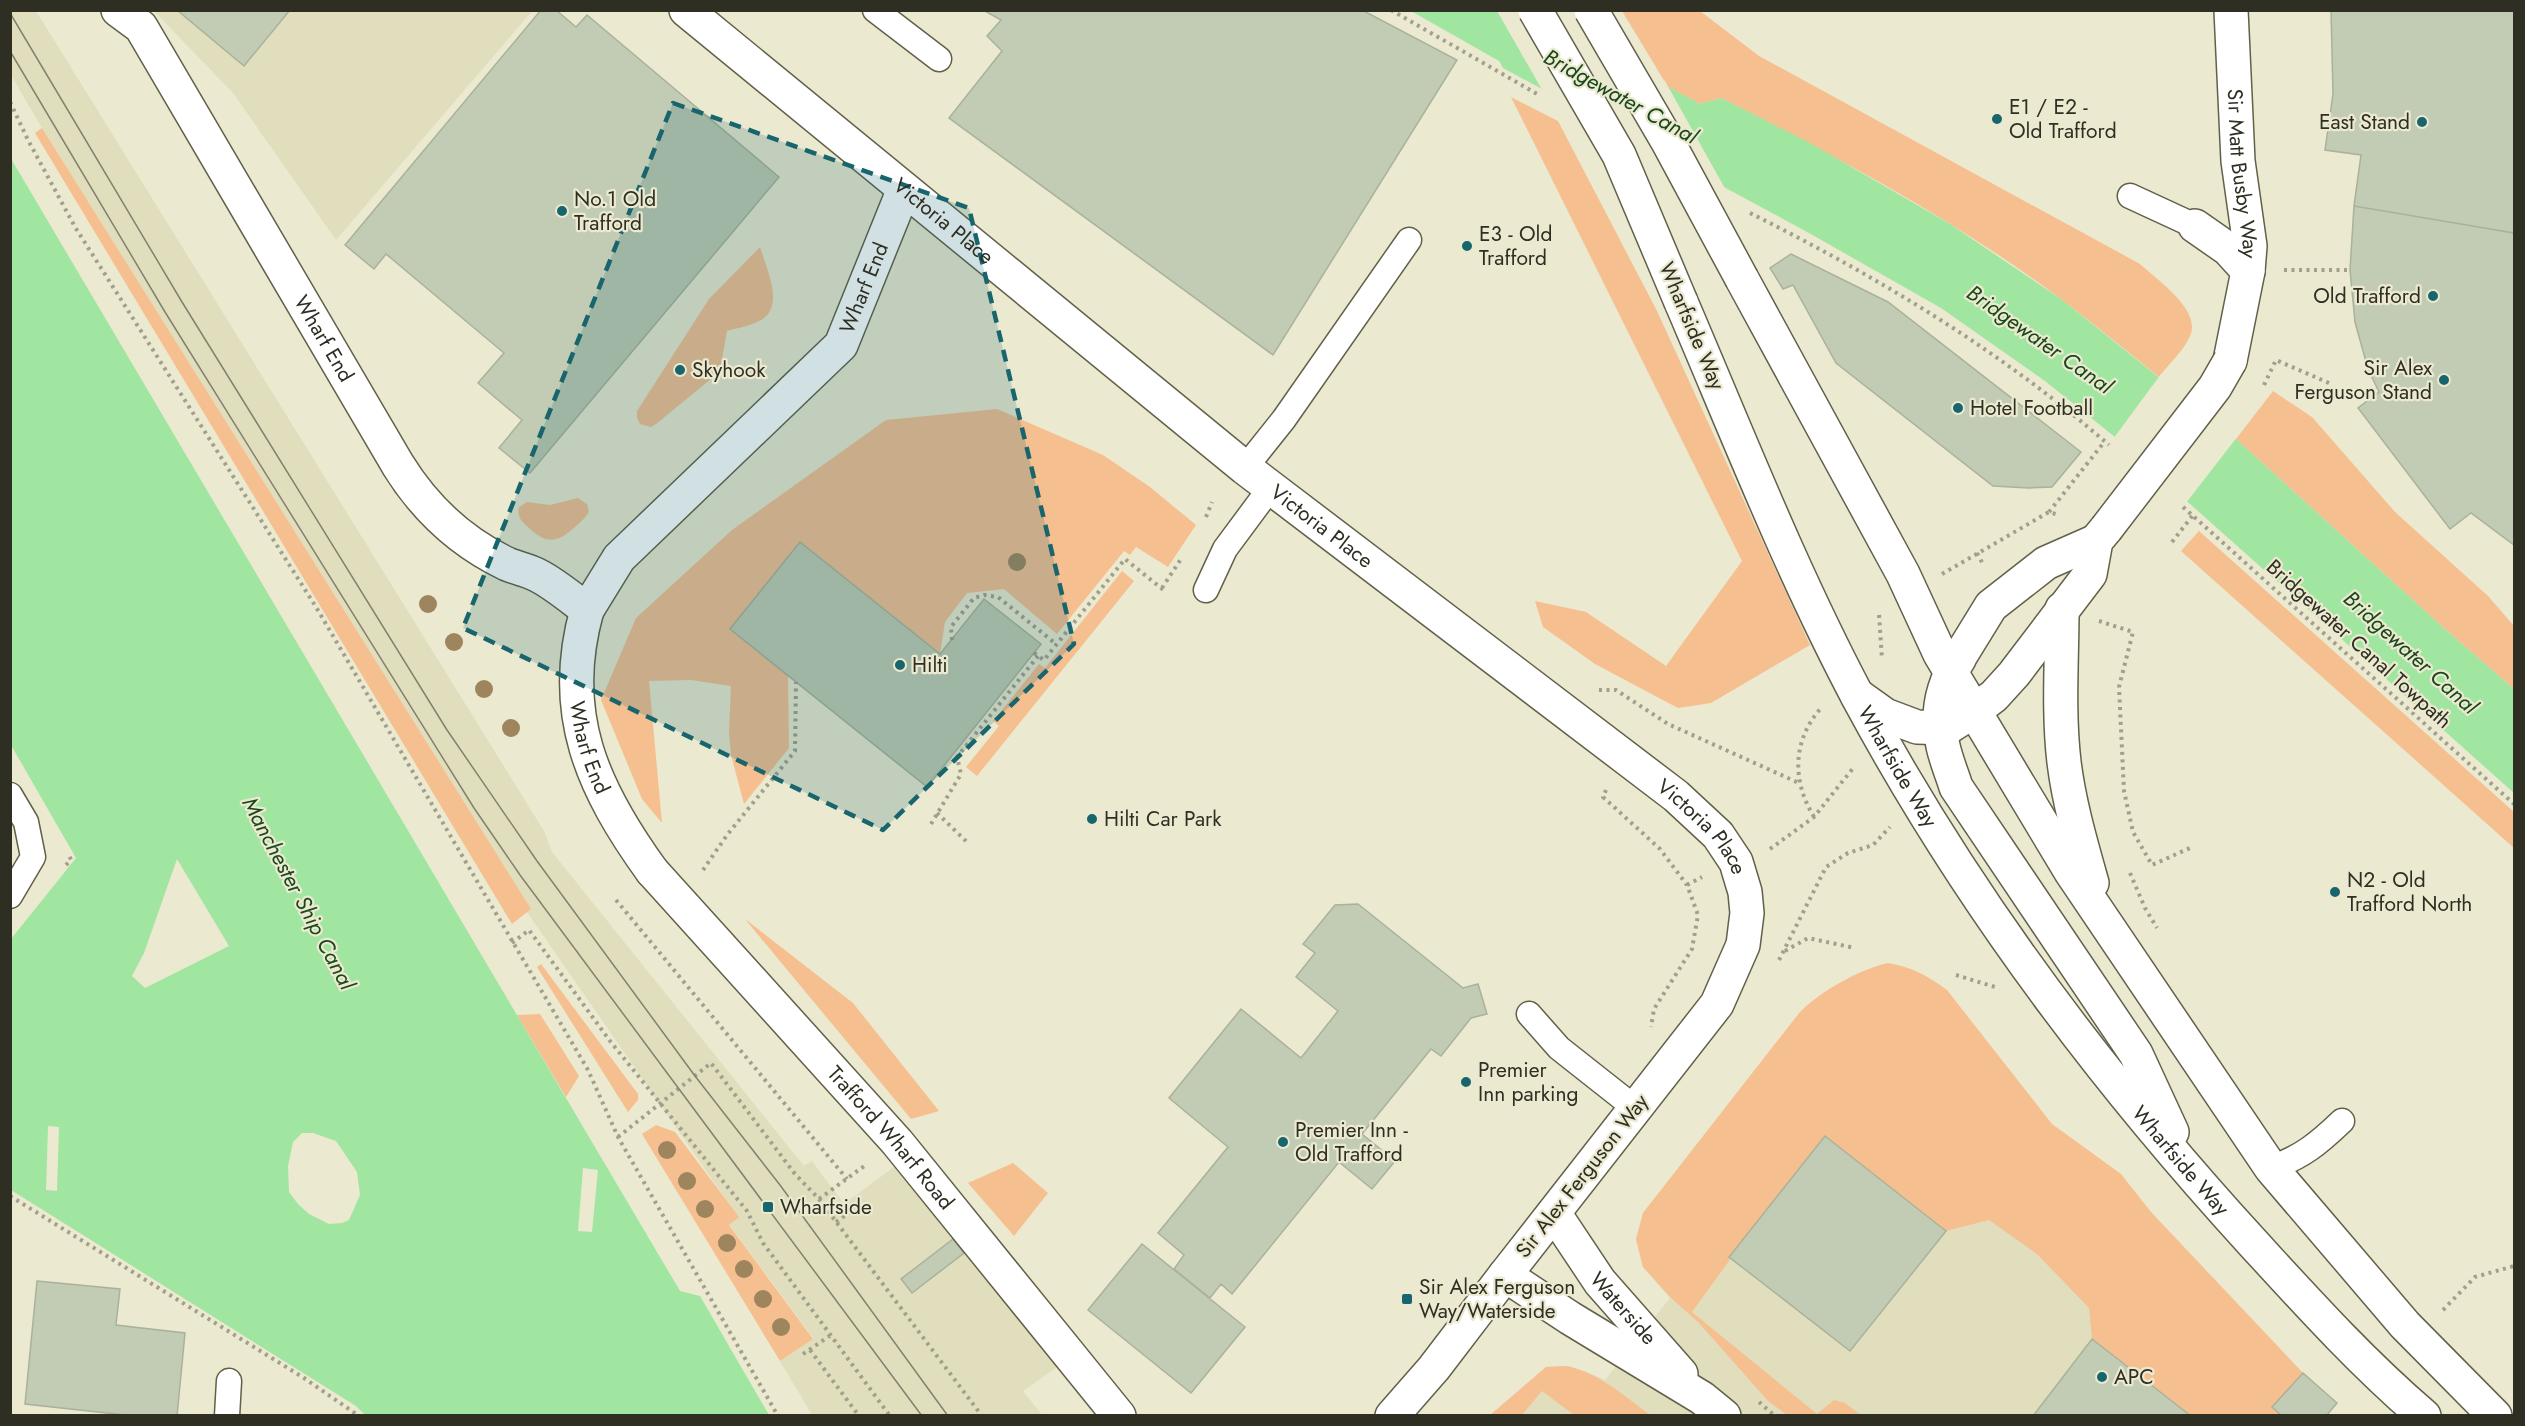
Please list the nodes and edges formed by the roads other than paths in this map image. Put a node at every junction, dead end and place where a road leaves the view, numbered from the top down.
1 (686, 10) edge
2 (875, 10) edge
3 (1535, 10) edge
4 (1591, 10) edge
5 (2231, 10) edge
6 (130, 19) edge
7 (939, 59) dead end
8 (904, 189) junction
9 (2130, 196) dead end
10 (2196, 226) joint
11 (1409, 240) dead end
12 (2248, 271) junction
13 (1245, 468) junction
14 (1271, 488) junction
15 (2101, 535) junction
16 (1206, 590) dead end
17 (2062, 609) junction
18 (587, 610) junction
19 (1955, 665) junction
20 (1855, 690) junction
21 (1974, 711) junction
22 (1942, 728) junction
23 (10, 795) edge
24 (652, 871) joint
25 (10, 896) edge
26 (2102, 917) junction
27 (1724, 990) joint
28 (1529, 1014) dead end
29 (1635, 1108) junction
30 (2342, 1121) dead end
31 (2271, 1168) junction
32 (2193, 1177) junction
33 (1554, 1213) junction
34 (1505, 1275) junction
35 (229, 1381) dead end
36 (1713, 1407) edge
37 (227, 1416) edge
38 (1119, 1416) edge
39 (1392, 1416) edge
40 (2424, 1416) edge
41 (2495, 1416) edge

1 - 8 main road, Victoria Place
2 - 7 lane
3 - 20 main road, Wharfside Way, bridge
4 - 19 main road, bridge
5 - 12 main road, Sir Matt Busby Way
6 - 18 main road, Wharf End
8 - 13 main road, Victoria Place
8 - 18 main road, Wharf End
9 - 10 lane
10 - 12 main road
11 - 13 lane
12 - 15 main road, Sir Matt Busby Way, bridge
13 - 14 main road, Victoria Place
14 - 16 lane
14 - 27 main road, Victoria Place
15 - 17 main road
15 - 19 main road
17 - 21 main road
17 - 26 main road
18 - 24 main road, Wharf End
19 - 21 main road
19 - 22 main road
20 - 22 main road
20 - 32 main road, Wharfside Way
21 - 22 main road
21 - 26 main road
22 - 32 main road
23 - 25 lane
24 - 38 main road, Trafford Wharf Road
26 - 31 main road
27 - 29 main road, Sir Alex Ferguson Way
28 - 29 lane
29 - 33 main road, Sir Alex Ferguson Way
30 - 31 lane
31 - 41 main road
32 - 40 main road, Wharfside Way
33 - 34 main road, Sir Alex Ferguson Way
33 - 36 main road, Waterside
34 - 36 main road, Waterside
34 - 39 main road, Sir Alex Ferguson Way
35 - 37 lane

